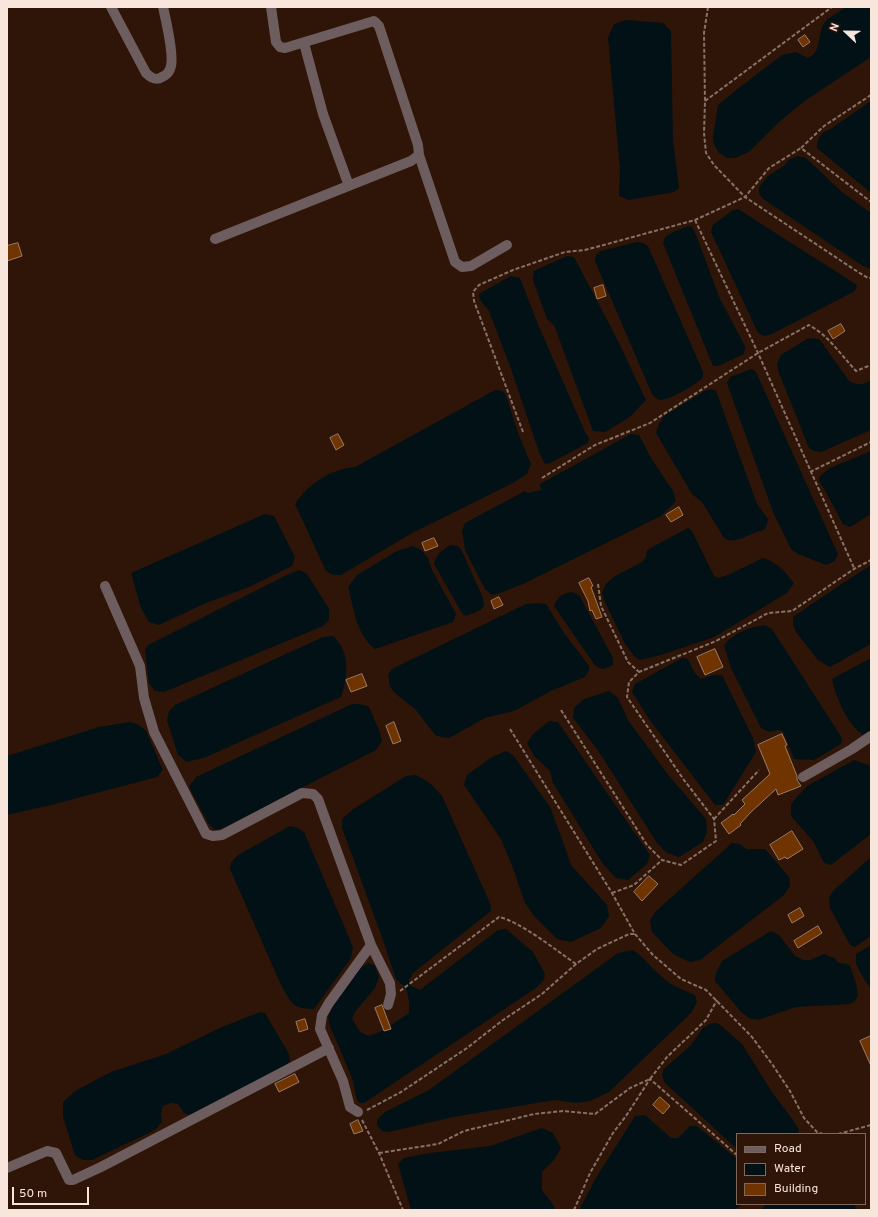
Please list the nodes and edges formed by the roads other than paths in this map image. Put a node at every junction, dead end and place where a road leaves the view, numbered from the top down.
1 (110, 7) edge
2 (163, 7) edge
3 (271, 7) edge
4 (304, 43) junction
5 (419, 155) junction
6 (349, 186) junction
7 (215, 239) dead end
8 (507, 245) dead end
9 (105, 586) dead end
10 (871, 736) edge
11 (803, 777) dead end
12 (370, 946) junction
13 (388, 1005) dead end
14 (329, 1048) junction
15 (358, 1112) road end
16 (7, 1168) edge

1 - 2 street
3 - 4 street
4 - 5 street
4 - 6 street
5 - 6 street
5 - 8 street
6 - 7 street
9 - 12 street
10 - 11 street
12 - 13 street
12 - 14 street
14 - 15 street
14 - 16 street

